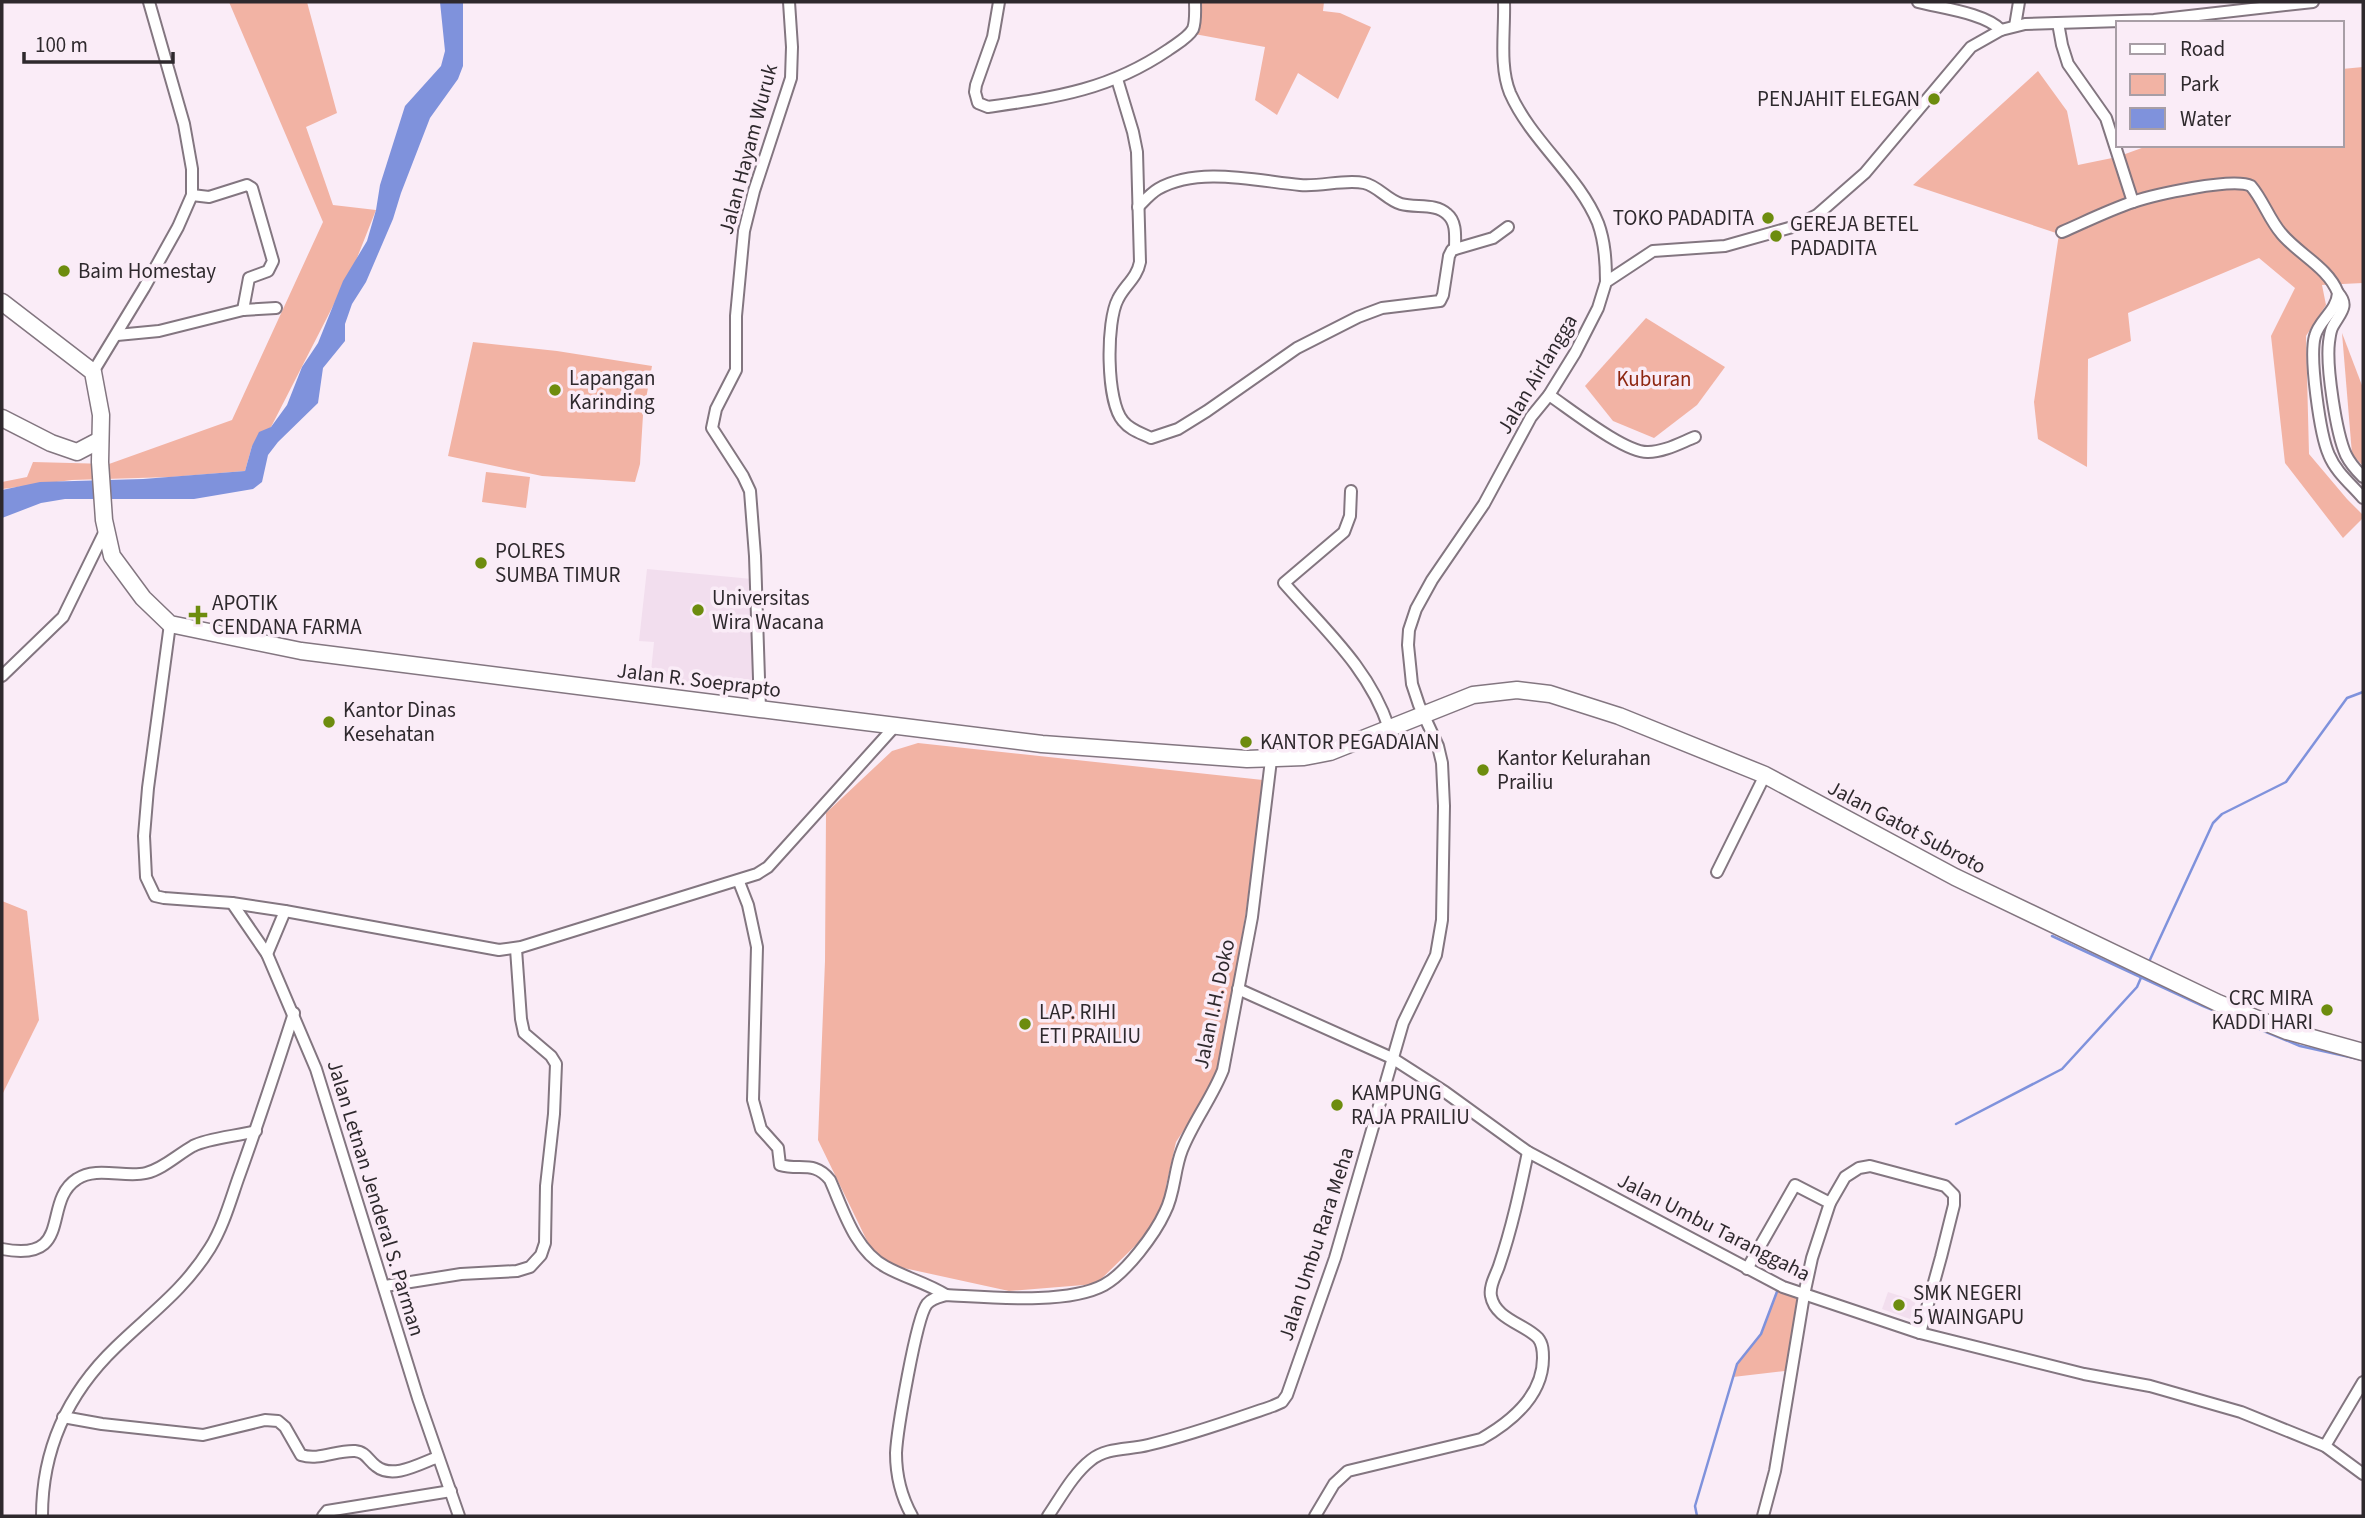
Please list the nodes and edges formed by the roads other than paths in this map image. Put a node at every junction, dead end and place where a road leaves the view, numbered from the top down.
1 (149, 2) edge
2 (789, 2) edge
3 (999, 2) edge
4 (1195, 2) edge
5 (1504, 2) edge
6 (1918, 2) edge
7 (2020, 2) edge
8 (2312, 2) edge
9 (2116, 21) edge
10 (2122, 21) edge
11 (2058, 23) junction
12 (2015, 26) junction
13 (2001, 30) junction
14 (1117, 79) junction
15 (192, 195) junction
16 (2133, 202) junction
17 (1138, 207) junction
18 (1508, 227) dead end
19 (2062, 232) dead end
20 (1455, 249) junction
21 (1606, 282) junction
22 (2338, 293) junction
23 (2, 302) edge
24 (276, 308) dead end
25 (243, 310) junction
26 (117, 335) junction
27 (93, 372) junction
28 (1549, 395) junction
29 (2, 418) edge
30 (1695, 437) dead end
31 (100, 440) junction
32 (77, 452) junction
33 (101, 465) junction
34 (2363, 477) edge
35 (1351, 491) dead end
36 (2363, 498) edge
37 (105, 525) junction
38 (170, 624) junction
39 (2, 676) edge
40 (760, 709) junction
41 (1423, 713) junction
42 (896, 725) junction
43 (1388, 728) junction
44 (1271, 760) junction
45 (1765, 775) junction
46 (1717, 872) dead end
47 (738, 881) junction
48 (232, 903) junction
49 (285, 911) junction
50 (516, 948) junction
51 (267, 954) junction
52 (1238, 989) junction
53 (294, 1013) junction
54 (2363, 1052) edge
55 (1392, 1058) junction
56 (256, 1131) junction
57 (1528, 1152) junction
58 (1830, 1203) junction
59 (2, 1249) edge
60 (1746, 1269) junction
61 (385, 1286) junction
62 (946, 1295) junction
63 (1804, 1296) junction
64 (1920, 1333) junction
65 (2363, 1382) edge
66 (63, 1417) junction
67 (2325, 1446) junction
68 (438, 1457) junction
69 (2363, 1474) edge
70 (451, 1491) junction
71 (41, 1516) edge
72 (323, 1516) edge
73 (459, 1516) edge
74 (912, 1516) edge
75 (1048, 1516) edge
76 (1315, 1516) edge
77 (1763, 1516) edge

1 - 15 street
2 - 40 street, Jalan Hayam Wuruk
3 - 14 street
4 - 14 street
5 - 21 street
6 - 13 street
7 - 12 street
8 - 10 street
9 - 11 street
11 - 12 street
11 - 16 street
12 - 13 street
13 - 21 street
14 - 17 street
15 - 25 street
15 - 26 street
16 - 19 street
16 - 22 street
17 - 20 street
17 - 20 street
18 - 20 street
21 - 28 street, Jalan Airlangga
22 - 34 street
22 - 36 street
23 - 27 highway
24 - 25 street
25 - 26 street
26 - 27 street
27 - 31 highway
28 - 30 street
28 - 41 street, Jalan Airlangga
29 - 32 highway
31 - 32 highway
31 - 33 highway
32 - 33 highway
33 - 37 highway
35 - 43 street
37 - 38 highway
37 - 39 street
38 - 40 highway, Jalan R. Soeprapto
38 - 48 street
40 - 42 highway, Jalan R. Soeprapto
41 - 43 highway, Jalan R. Soeprapto
41 - 45 highway, Jalan Gatot Subroto
41 - 55 street, Jalan Umbu Rara Meha
42 - 44 highway, Jalan R. Soeprapto
42 - 47 street
43 - 44 highway, Jalan R. Soeprapto
44 - 52 street, Jalan I.H. Doko
45 - 46 street
45 - 54 highway, Jalan Gatot Subroto
47 - 50 street
47 - 62 street
48 - 49 street
48 - 51 street, Jalan Letnan Jenderal S. Parman
49 - 50 street
49 - 51 street
50 - 61 street
51 - 53 street, Jalan Letnan Jenderal S. Parman
52 - 55 street, Jalan Umbu Taranggaha
52 - 62 street, Jalan I.H. Doko
53 - 56 street
53 - 61 street, Jalan Letnan Jenderal S. Parman
55 - 57 street, Jalan Umbu Taranggaha
55 - 75 street, Jalan Umbu Rara Meha
56 - 59 street
56 - 66 street
57 - 60 street, Jalan Umbu Taranggaha
57 - 76 street
58 - 60 street
58 - 63 street
58 - 64 street
60 - 63 street, Jalan Umbu Taranggaha
61 - 68 street, Jalan Letnan Jenderal S. Parman
62 - 74 street
63 - 64 street, Jalan Umbu Taranggaha
63 - 77 street
64 - 67 street, Jalan Umbu Taranggaha
65 - 67 street
66 - 68 street
66 - 71 street
67 - 69 street, Jalan Umbu Taranggaha
68 - 70 street, Jalan Letnan Jenderal S. Parman
70 - 72 street
70 - 73 street, Jalan Letnan Jenderal S. Parman

